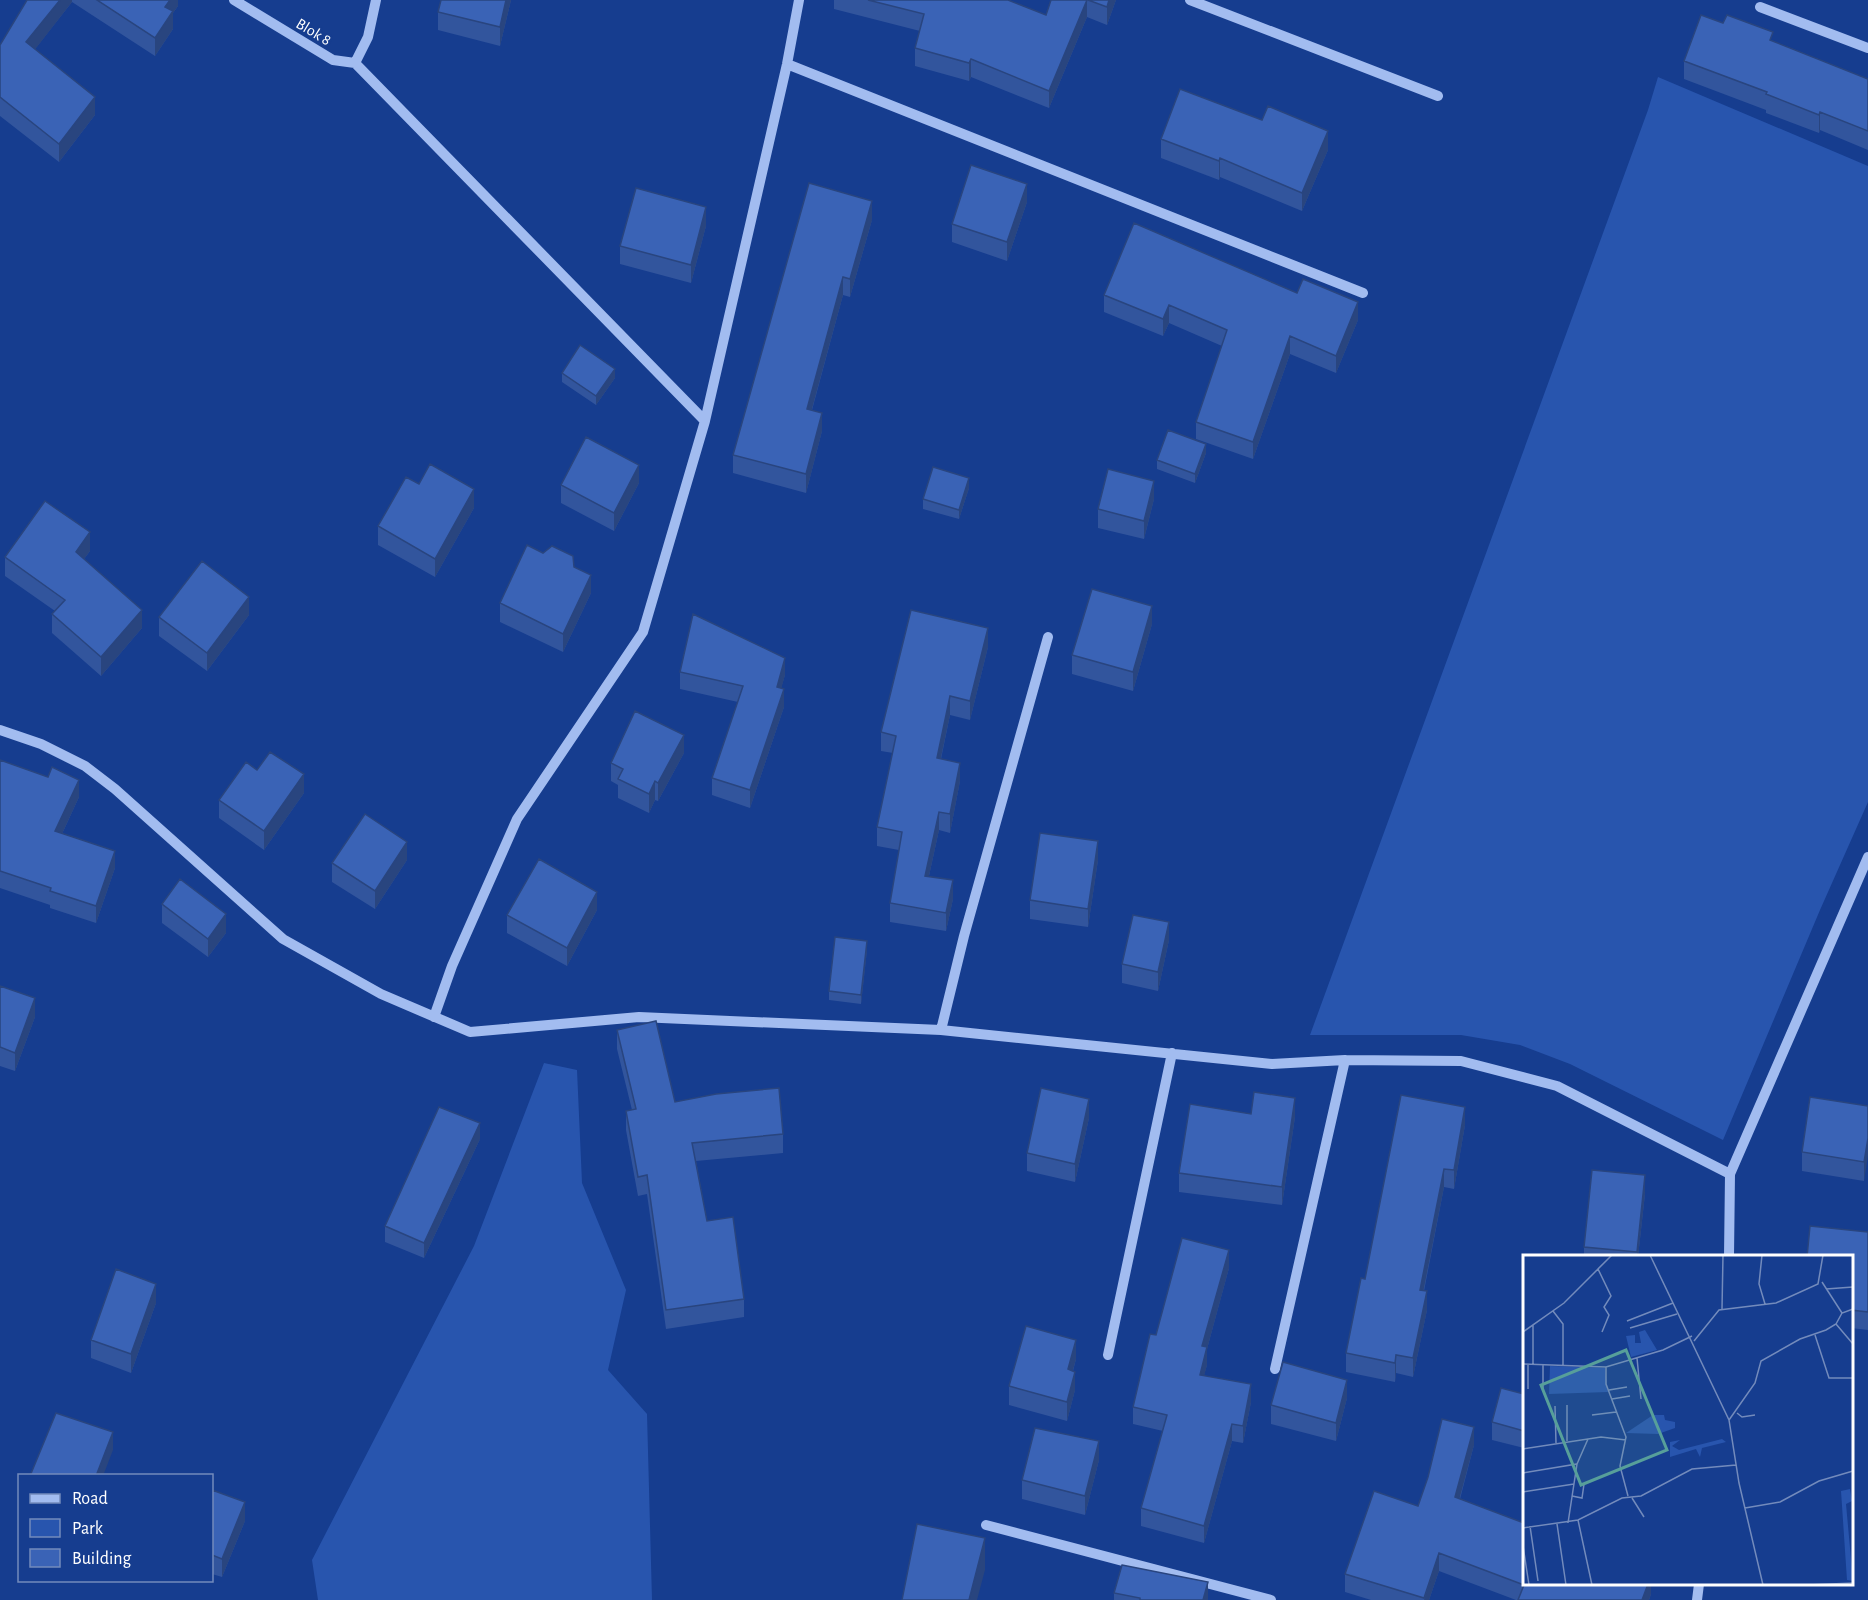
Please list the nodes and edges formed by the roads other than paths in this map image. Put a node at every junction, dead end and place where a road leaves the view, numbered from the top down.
1 (234, 0) edge
2 (376, 0) edge
3 (799, 0) edge
4 (1190, 0) edge
5 (1760, 7) dead end
6 (1868, 48) edge
7 (355, 63) junction
8 (787, 64) junction
9 (1438, 96) dead end
10 (1363, 293) dead end
11 (705, 421) junction
12 (1048, 638) dead end
13 (0, 730) edge
14 (1868, 857) edge
15 (434, 1017) junction
16 (941, 1030) junction
17 (1172, 1053) junction
18 (1345, 1060) junction
19 (1730, 1174) junction
20 (1729, 1255) edge
21 (1108, 1355) dead end
22 (1275, 1369) dead end
23 (986, 1525) dead end
24 (1699, 1585) edge
25 (1270, 1600) edge
26 (1697, 1600) edge

1 - 7 street, Blok 8
2 - 7 street
3 - 8 street
4 - 9 street
5 - 6 street
7 - 11 street
8 - 10 street
8 - 11 street
11 - 15 street
12 - 16 street
13 - 15 street
14 - 19 street
15 - 16 street
16 - 17 street
17 - 18 street
17 - 21 street
18 - 19 street
18 - 22 street
19 - 20 street
23 - 25 street
24 - 26 street

